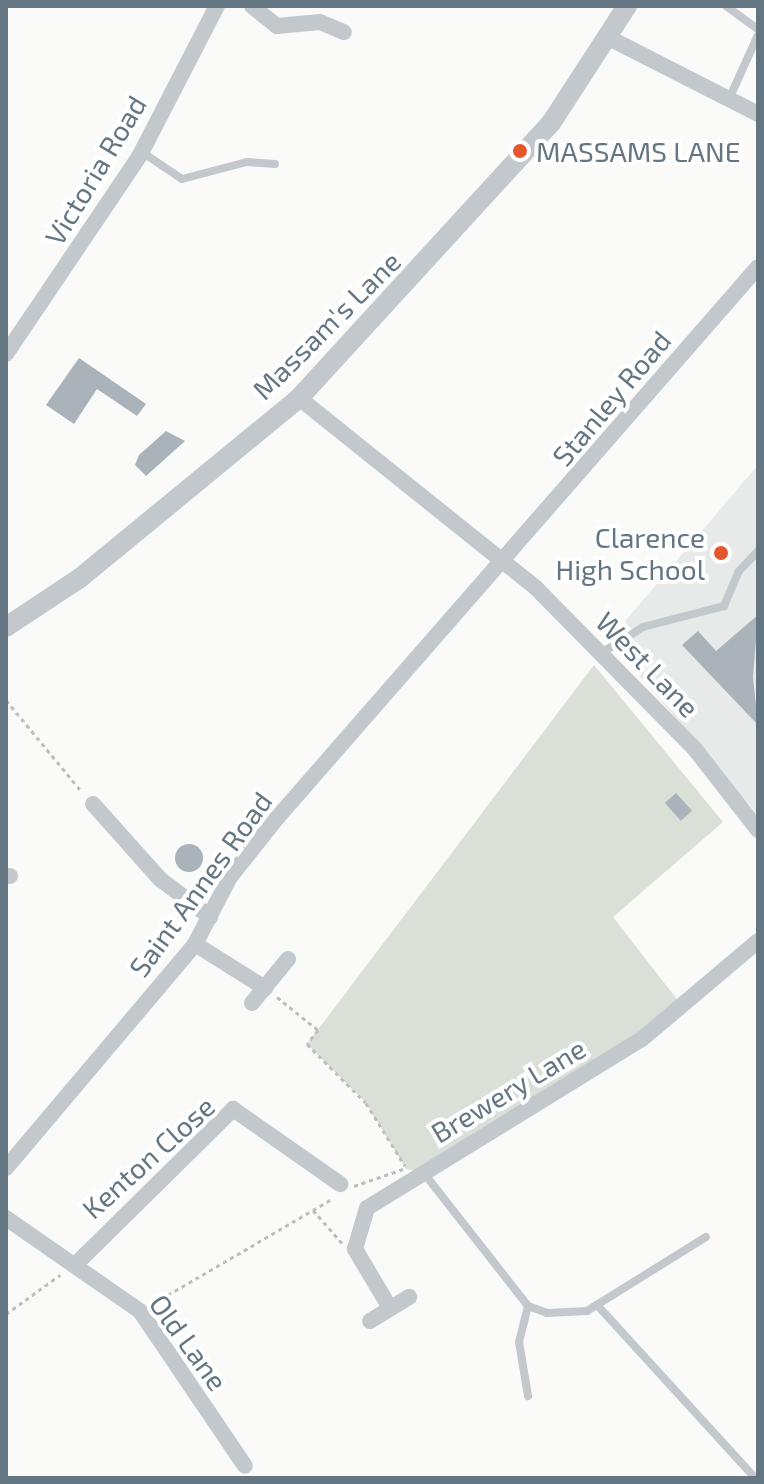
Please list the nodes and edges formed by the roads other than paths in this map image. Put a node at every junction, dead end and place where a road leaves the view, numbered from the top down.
1 (217, 6) edge
2 (252, 6) edge
3 (627, 6) edge
4 (726, 6) edge
5 (344, 32) dead end
6 (758, 32) edge
7 (611, 39) junction
8 (729, 99) junction
9 (758, 114) edge
10 (142, 152) junction
11 (275, 164) dead end
12 (758, 267) edge
13 (6, 354) edge
14 (299, 398) junction
15 (758, 551) edge
16 (501, 559) junction
17 (6, 627) edge
18 (603, 652) junction
19 (93, 804) road end
20 (758, 830) edge
21 (210, 917) junction
22 (758, 941) edge
23 (195, 944) junction
24 (288, 959) dead end
25 (265, 988) junction
26 (252, 1003) dead end
27 (6, 1168) edge
28 (414, 1170) junction
29 (340, 1184) dead end
30 (6, 1218) edge
31 (706, 1237) dead end
32 (76, 1264) junction
33 (409, 1297) dead end
34 (528, 1306) junction
35 (598, 1306) junction
36 (390, 1308) junction
37 (370, 1321) dead end
38 (528, 1396) dead end
39 (245, 1466) dead end
40 (755, 1478) edge

1 - 10 street, Victoria Road
2 - 5 street
3 - 7 street, Massam's Lane
4 - 6 lane
6 - 8 lane
7 - 8 street
7 - 14 street, Massam's Lane
8 - 9 street
10 - 11 lane
10 - 13 street, Victoria Road
12 - 16 street, Stanley Road
14 - 16 street, West Lane
14 - 17 street, Massam's Lane
15 - 18 lane
16 - 18 street, West Lane
16 - 21 street, Saint Annes Road
18 - 20 street, West Lane
19 - 21 street
21 - 23 street, Saint Annes Road
22 - 28 street, Brewery Lane
23 - 25 street
23 - 27 street, Saint Annes Road
24 - 25 street
25 - 26 street
28 - 34 lane
28 - 36 street, Brewery Lane
29 - 32 street, Kenton Close
30 - 32 street, Old Lane
31 - 35 lane
32 - 39 street, Old Lane
33 - 36 street
34 - 35 lane
34 - 38 lane
35 - 40 lane
36 - 37 street

